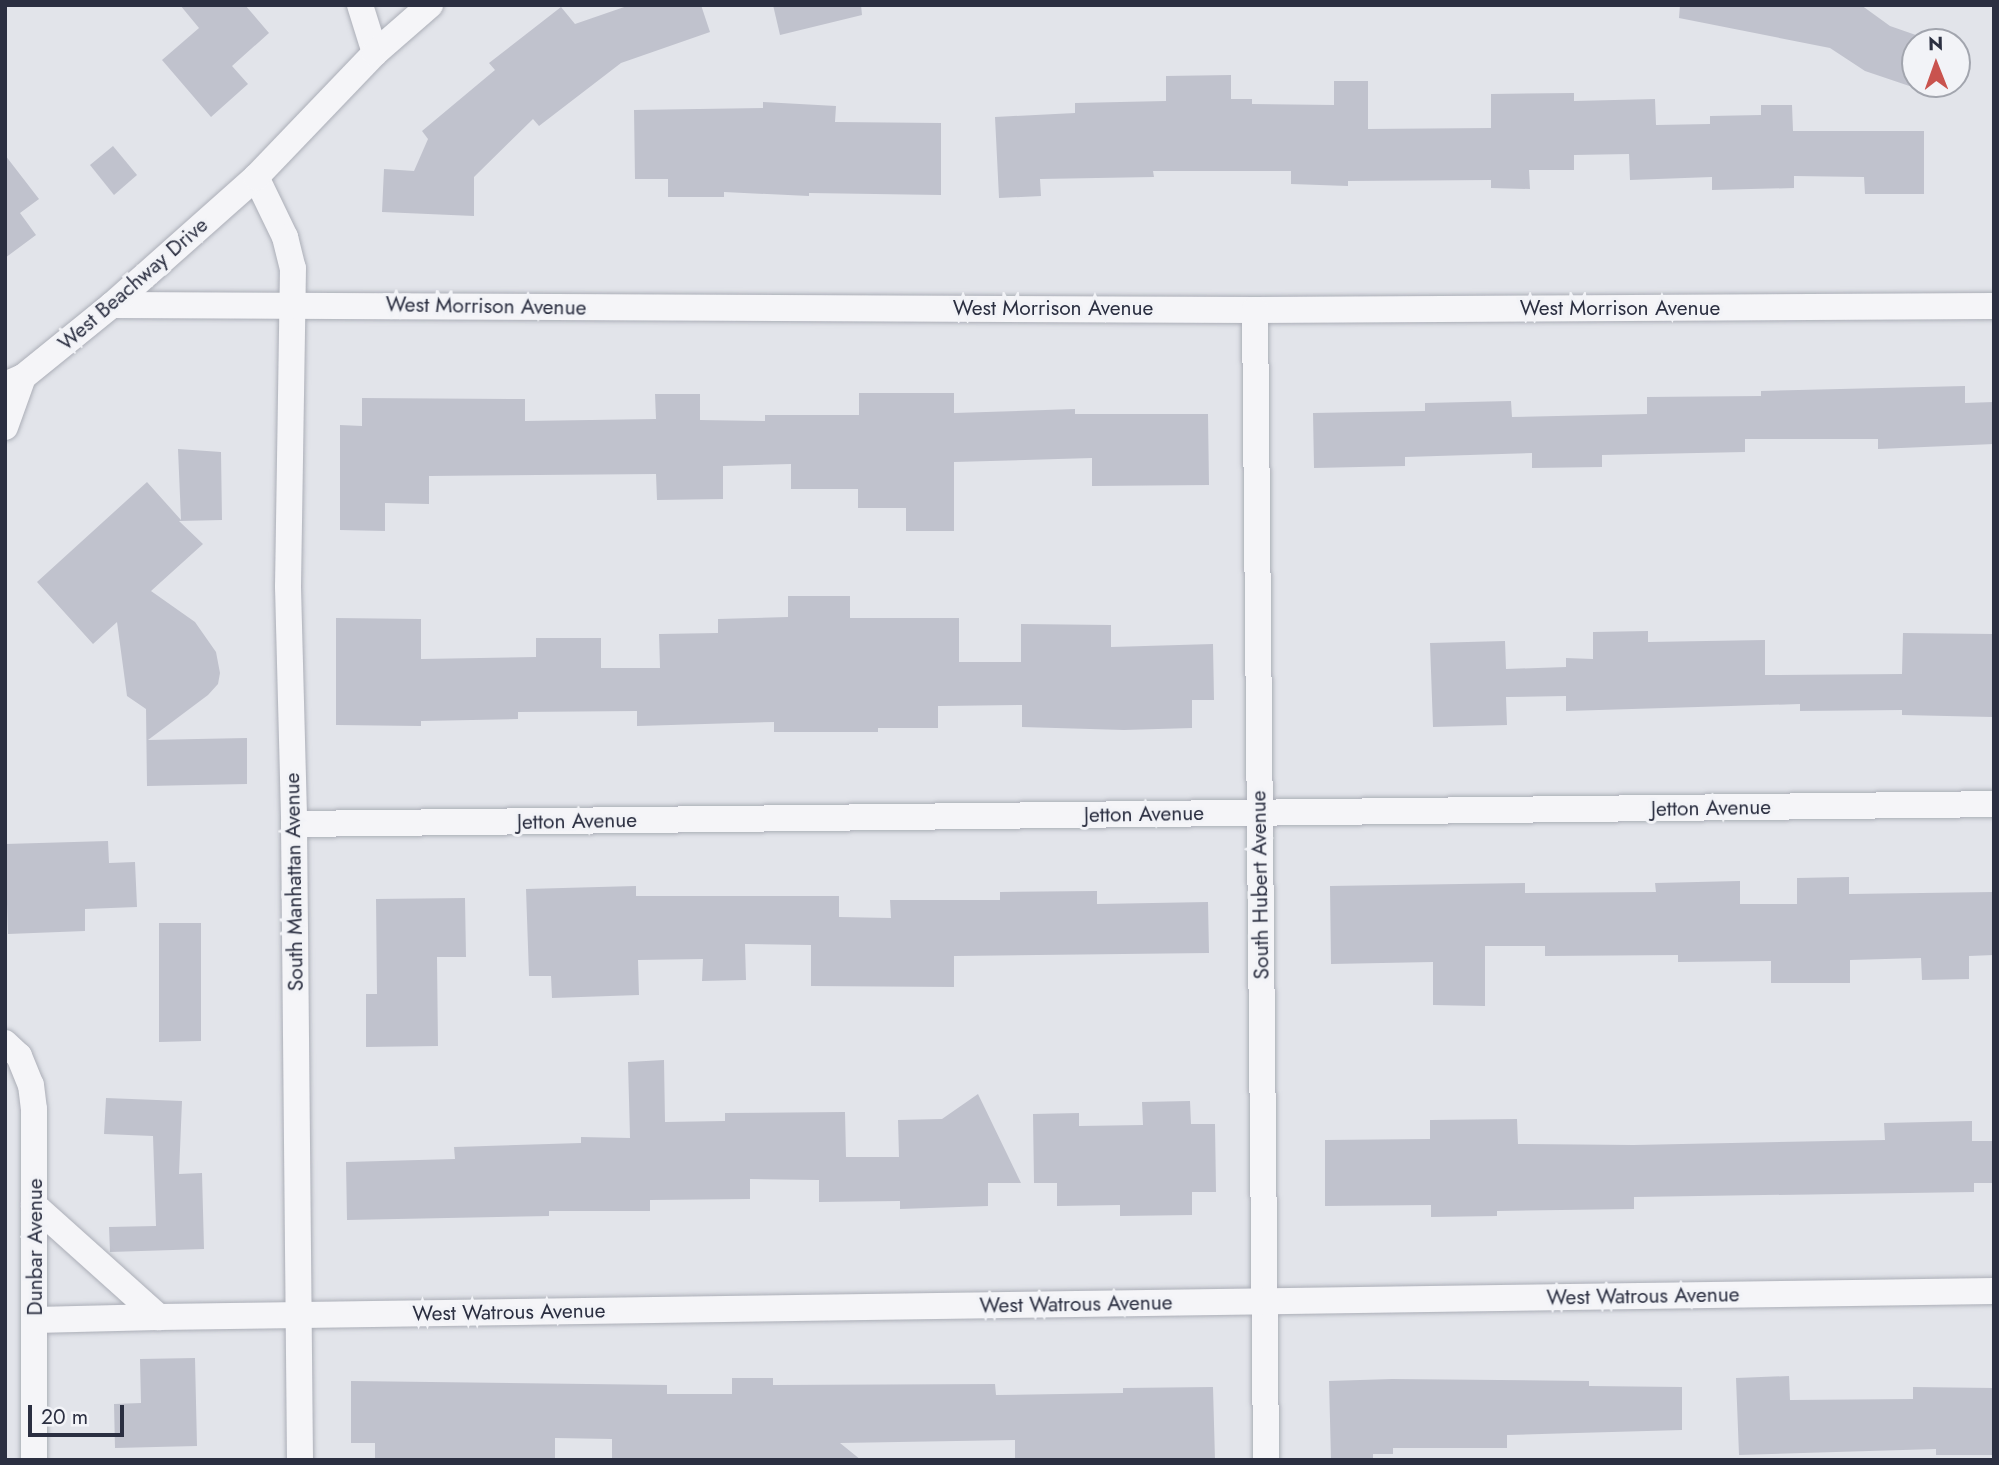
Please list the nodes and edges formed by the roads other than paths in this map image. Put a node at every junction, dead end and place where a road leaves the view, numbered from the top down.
1 (360, 5) edge
2 (430, 5) edge
3 (375, 53) junction
4 (256, 177) junction
5 (292, 304) junction
6 (112, 305) junction
7 (1994, 306) edge
8 (1255, 310) junction
9 (14, 381) edge
10 (5, 426) edge
11 (1994, 804) edge
12 (1260, 813) junction
13 (295, 824) junction
14 (5, 1043) edge
15 (34, 1205) junction
16 (1994, 1292) edge
17 (1264, 1302) junction
18 (299, 1315) junction
19 (159, 1317) junction
20 (35, 1320) junction
21 (34, 1460) edge
22 (300, 1460) edge
23 (1266, 1460) edge

1 - 3 street
2 - 3 street, West Beachway Drive
3 - 4 street, West Beachway Drive
4 - 5 street
4 - 6 street, West Beachway Drive
5 - 6 street, West Morrison Avenue
5 - 8 street, West Morrison Avenue
5 - 13 street, South Manhattan Avenue
6 - 9 street, West Beachway Drive
7 - 8 street, West Morrison Avenue
8 - 12 street, South Hubert Avenue
9 - 10 street
11 - 12 street, Jetton Avenue
12 - 13 street, Jetton Avenue
12 - 17 street, South Hubert Avenue
13 - 18 street, South Manhattan Avenue
14 - 15 street, Dunbar Avenue
15 - 19 street
15 - 20 street, Dunbar Avenue
16 - 17 street, West Watrous Avenue
17 - 18 street, West Watrous Avenue
17 - 23 street, South Hubert Avenue
18 - 19 street, West Watrous Avenue
18 - 22 street, South Manhattan Avenue
19 - 20 street, West Watrous Avenue
20 - 21 street, Dunbar Avenue

